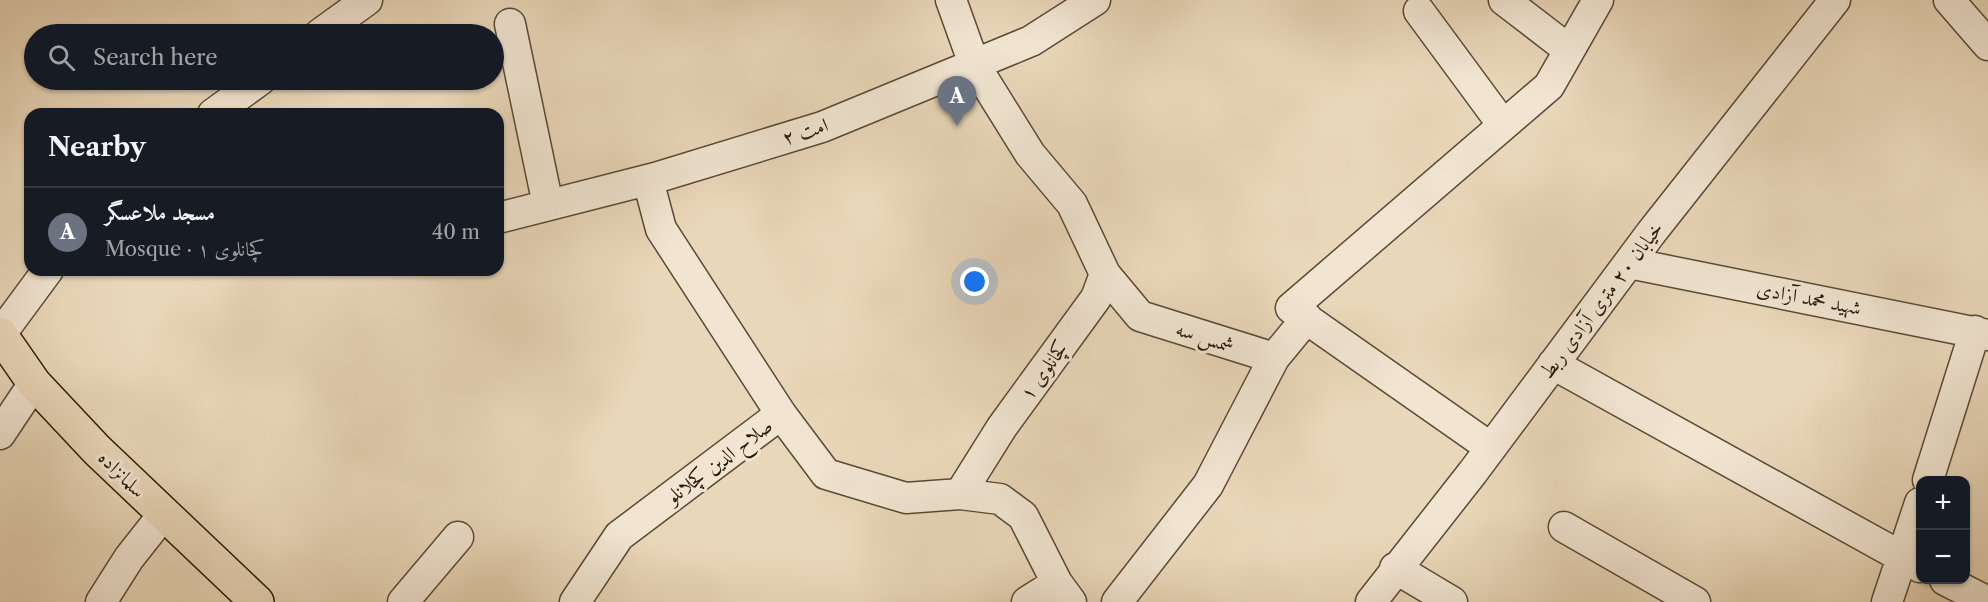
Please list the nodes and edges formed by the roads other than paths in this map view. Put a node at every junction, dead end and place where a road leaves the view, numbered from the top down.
1 (367, 0) edge
2 (951, 0) edge
3 (1504, 0) edge
4 (1598, 0) edge
5 (1835, 0) edge
6 (1949, 0) edge
7 (1093, 1) edge
8 (1419, 11) dead end
9 (334, 24) edge
10 (510, 24) dead end
11 (1988, 45) edge
12 (1569, 50) junction
13 (974, 64) junction
14 (246, 90) edge
15 (221, 108) edge
16 (1503, 125) junction
17 (648, 180) junction
18 (548, 205) junction
19 (504, 216) edge
20 (1629, 263) junction
21 (1105, 274) junction
22 (44, 276) edge
23 (1307, 318) junction
24 (1982, 333) edge
25 (0, 334) edge
26 (1275, 358) junction
27 (1553, 364) junction
28 (34, 383) junction
29 (781, 414) junction
30 (0, 434) edge
31 (1491, 448) junction
32 (1929, 476) edge
33 (960, 494) junction
34 (163, 515) junction
35 (1564, 527) dead end
36 (1916, 530) edge
37 (458, 537) dead end
38 (1912, 562) edge
39 (1395, 568) junction
40 (1954, 584) edge
41 (1064, 593) edge
42 (101, 602) edge
43 (257, 602) edge
44 (404, 602) edge
45 (576, 602) edge
46 (1027, 602) edge
47 (1117, 602) edge
48 (1371, 602) edge
49 (1452, 602) edge
50 (1695, 602) edge
51 (1887, 602) edge
52 (1988, 602) edge

1 - 9 street
2 - 13 street
3 - 12 street
4 - 12 street
5 - 20 street, خیابان ۲۰ متری آزادی ربط
6 - 11 street
7 - 13 street, امت ۲
8 - 16 street
10 - 18 street
12 - 16 street
13 - 17 street, امت ۲
13 - 21 street
14 - 15 street
16 - 23 street
17 - 18 street, امت ۲
17 - 29 street, صلاح الدین کچلانلو
18 - 19 street, امت ۲
20 - 24 street, شهید محمد آزادی
20 - 27 street, خیابان ۲۰ متری آزادی ربط
21 - 26 street, شمس سه
21 - 33 street, کچانلوی ۱
22 - 25 street
23 - 26 street
23 - 31 street
24 - 32 street
25 - 28 main road, سلمانزاده
26 - 47 street
27 - 31 street, خیابان ۲۰ متری آزادی ربط
27 - 38 street
28 - 30 street
28 - 34 main road, سلمانزاده
29 - 33 street
29 - 45 street, صلاح الدین کچلانلو
31 - 39 street, خیابان ۲۰ متری آزادی ربط
33 - 41 street
34 - 42 street
34 - 43 main road, سلمانزاده
35 - 50 street
36 - 38 street
37 - 44 street
38 - 51 street
39 - 48 street, خیابان ۲۰ متری آزادی ربط
39 - 49 street
40 - 52 street
41 - 46 street

